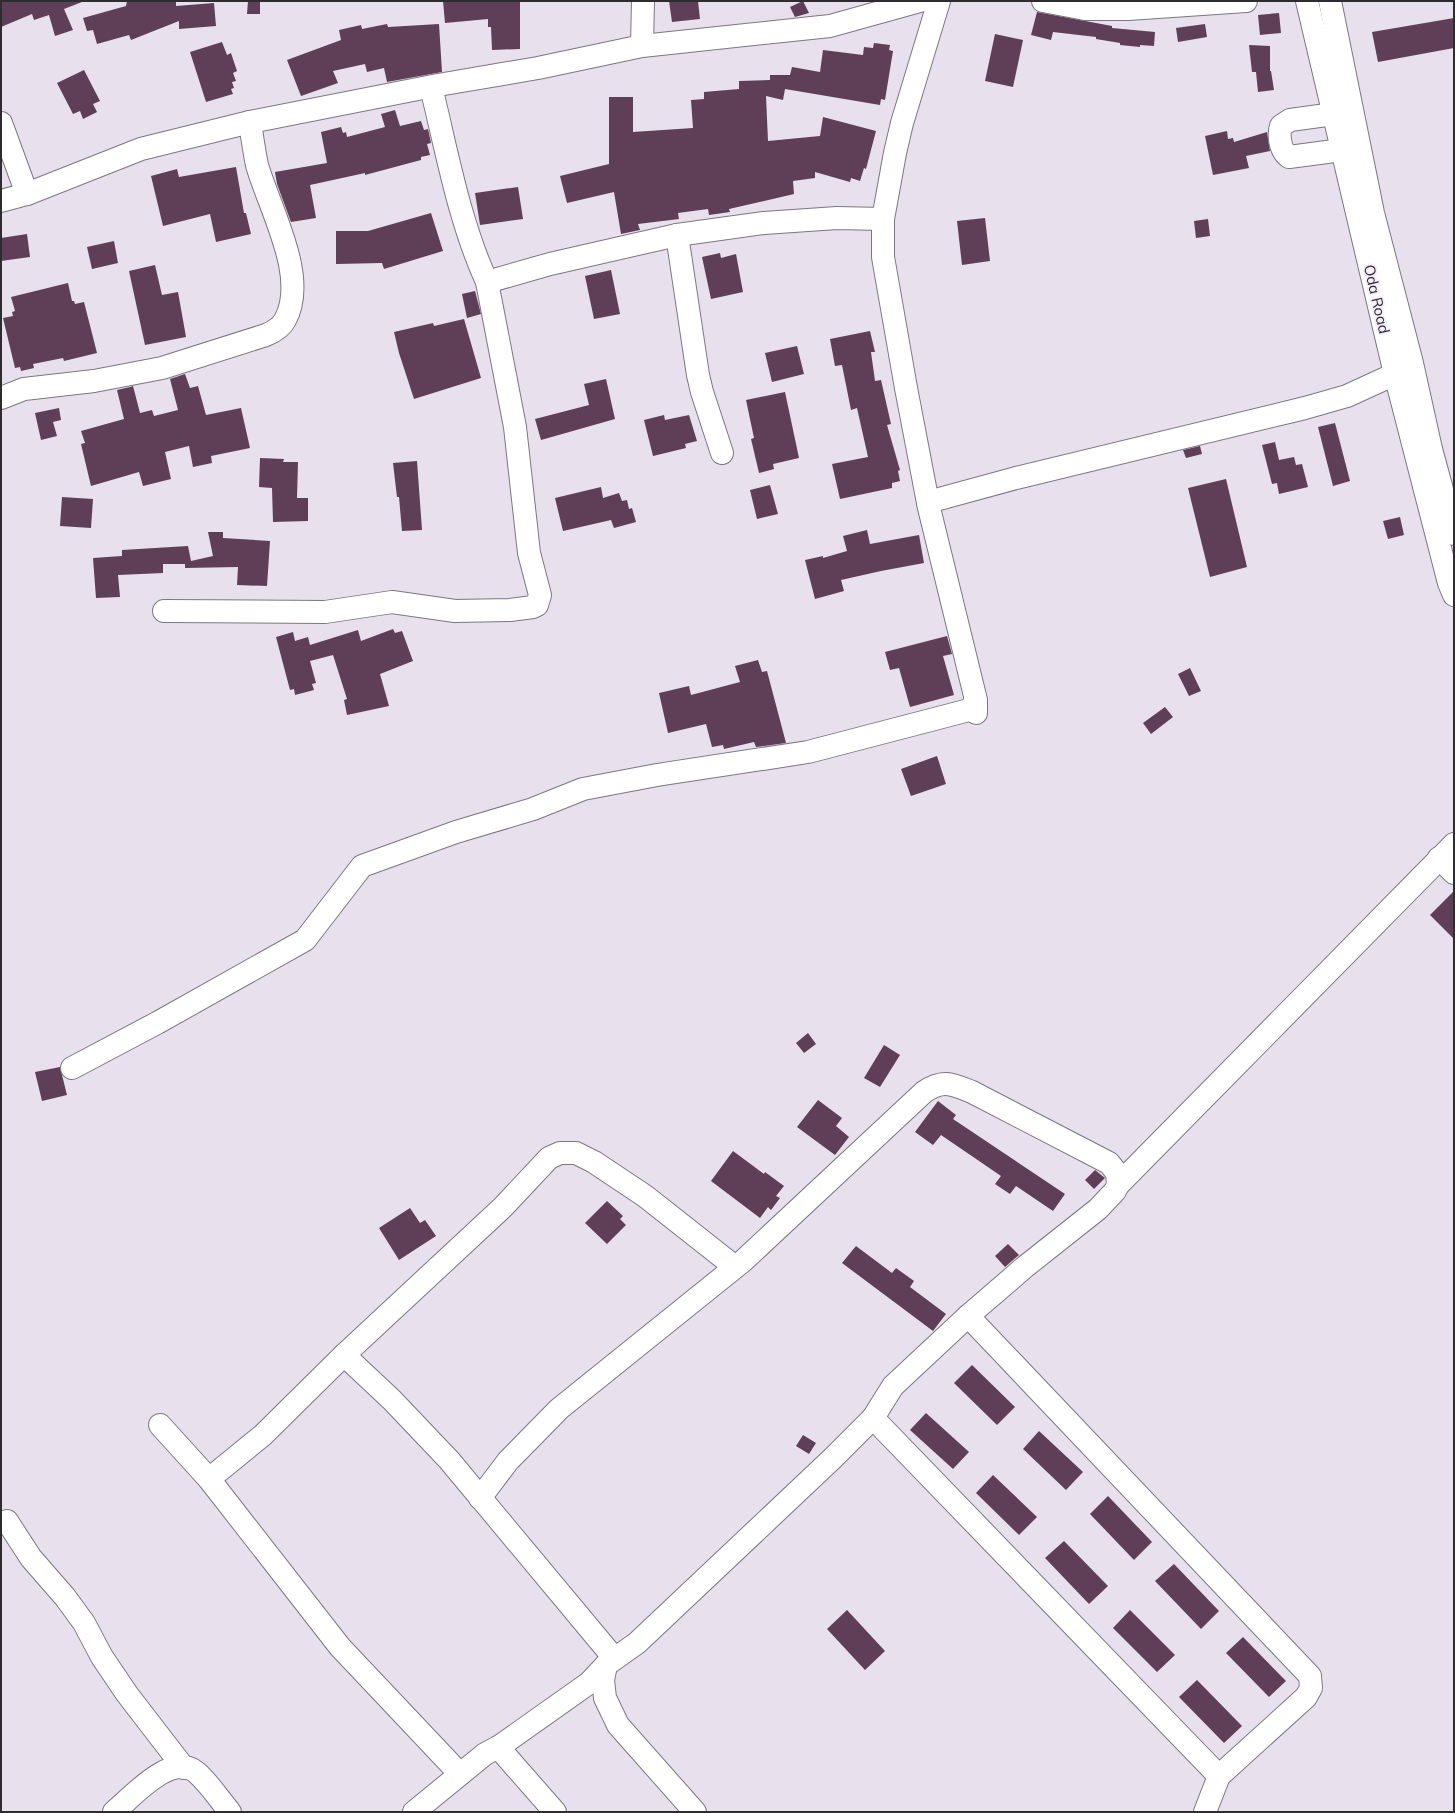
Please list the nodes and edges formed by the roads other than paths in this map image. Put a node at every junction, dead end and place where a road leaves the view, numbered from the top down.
1 (643, 1) edge
2 (920, 1) edge
3 (939, 1) edge
4 (1042, 1) edge
5 (1246, 1) edge
6 (1307, 1) edge
7 (1330, 1) edge
8 (642, 46) junction
9 (431, 87) junction
10 (1334, 114) junction
11 (250, 122) junction
12 (1, 123) edge
13 (1342, 150) junction
14 (27, 194) junction
15 (1, 201) edge
16 (883, 219) junction
17 (677, 235) junction
18 (487, 282) junction
19 (1395, 374) junction
20 (1, 398) edge
21 (722, 453) dead end
22 (928, 502) junction
23 (1454, 534) edge
24 (1454, 595) edge
25 (164, 611) dead end
26 (1449, 858) edge
27 (72, 1068) dead end
28 (1118, 1184) junction
29 (735, 1267) junction
30 (968, 1316) junction
31 (344, 1355) junction
32 (873, 1418) junction
33 (160, 1425) dead end
34 (209, 1479) junction
35 (480, 1498) junction
36 (7, 1521) dead end
37 (610, 1662) junction
38 (500, 1746) junction
39 (184, 1768) junction
40 (460, 1774) junction
41 (1219, 1776) junction
42 (114, 1812) edge
43 (230, 1812) edge
44 (414, 1812) edge
45 (555, 1812) edge
46 (695, 1812) edge
47 (1205, 1812) edge

1 - 8 street
2 - 8 street
3 - 16 street
4 - 5 street
6 - 10 street, Oda Road
7 - 23 street, Oda Road
8 - 9 street
9 - 11 street
9 - 18 street
10 - 13 street, Oda Road
10 - 13 street
11 - 14 street
11 - 20 street
12 - 14 street
13 - 19 street, Oda Road
14 - 15 street
16 - 17 street
16 - 22 street
17 - 18 street
17 - 21 street
18 - 25 street
19 - 22 street
19 - 24 street, Oda Road
22 - 27 street
26 - 28 street
28 - 29 street
28 - 30 street
29 - 31 street
29 - 35 street
30 - 32 street
30 - 41 street
31 - 34 street
31 - 35 street
32 - 37 street
32 - 41 street
33 - 34 street
34 - 40 street
35 - 37 street
36 - 39 street
37 - 38 street
37 - 46 street
38 - 40 street
38 - 45 street
39 - 42 street
39 - 43 street
40 - 44 street
41 - 47 street

